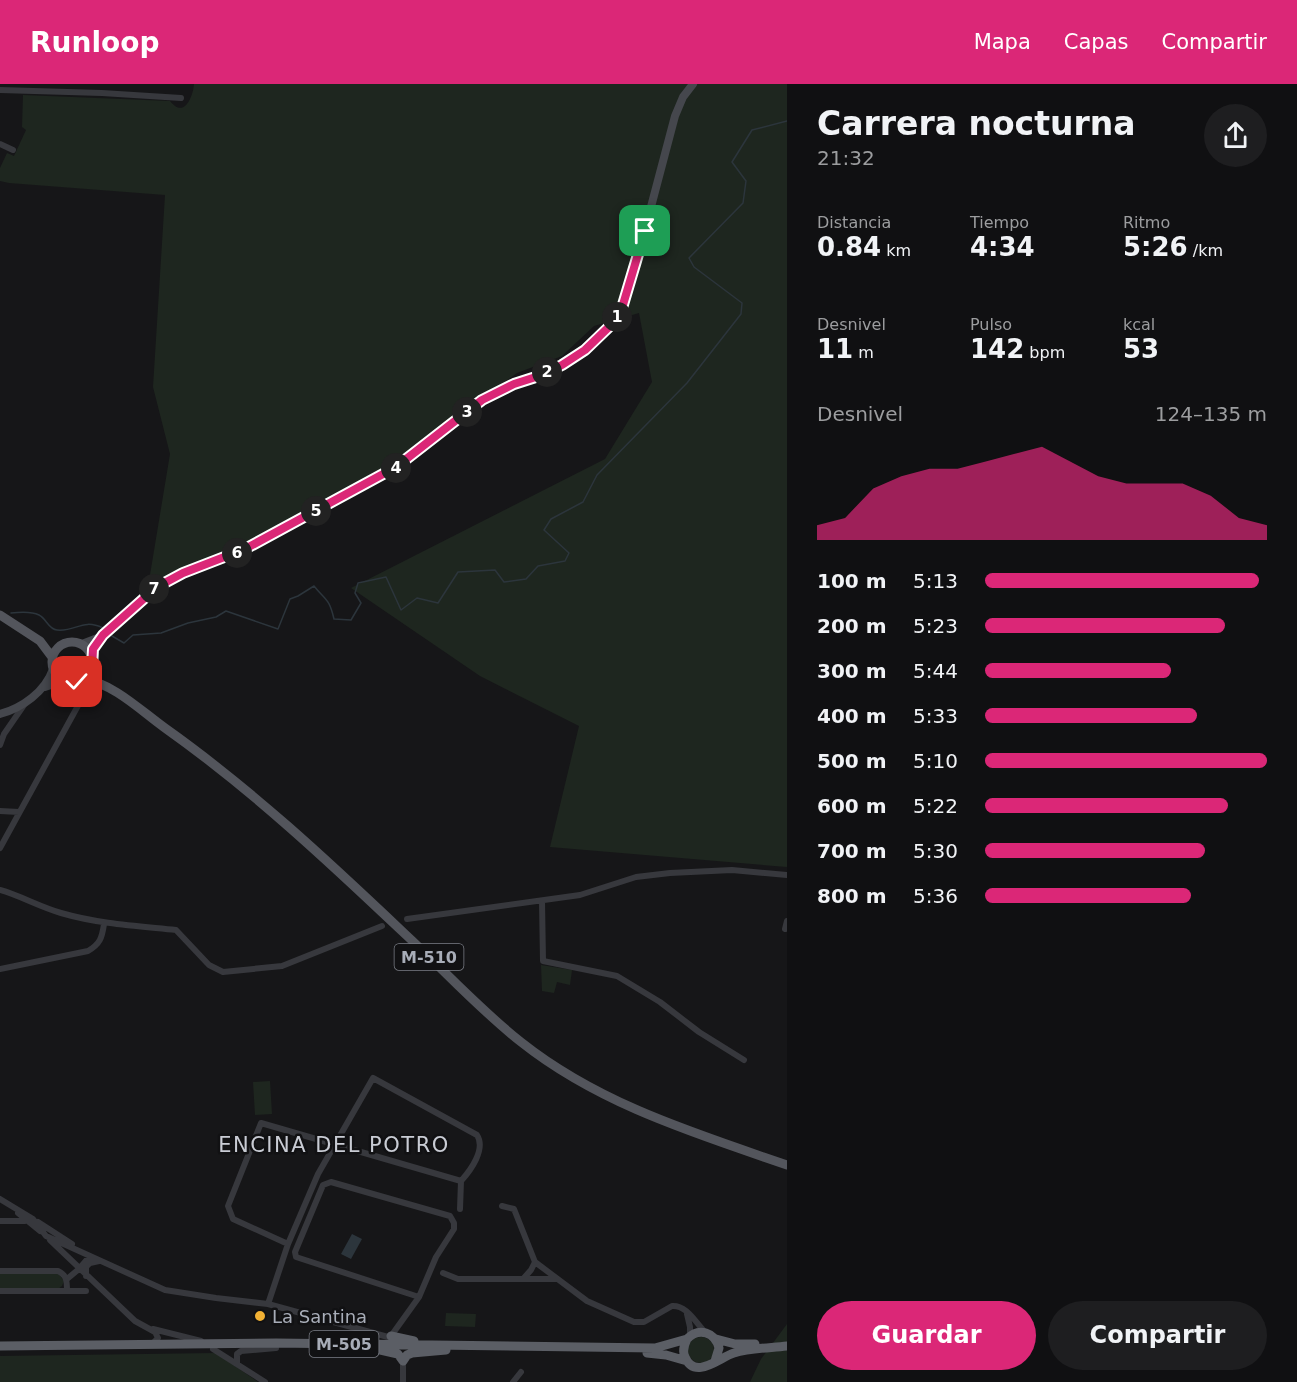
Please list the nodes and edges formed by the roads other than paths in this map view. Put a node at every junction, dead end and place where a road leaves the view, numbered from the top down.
1 (693, 84) edge
2 (0, 90) edge
3 (181, 98) dead end
4 (0, 144) edge
5 (13, 150) dead end
6 (0, 615) edge
7 (103, 635) junction
8 (40, 641) junction
9 (82, 644) junction
10 (60, 646) junction
11 (91, 654) junction
12 (52, 657) junction
13 (92, 668) junction
14 (53, 669) junction
15 (84, 679) junction
16 (63, 681) junction
17 (108, 688) junction
18 (42, 689) junction
19 (27, 700) junction
20 (80, 702) dead end
21 (0, 714) edge
22 (0, 745) edge
23 (0, 811) edge
24 (19, 812) junction
25 (0, 848) edge
26 (787, 875) edge
27 (0, 890) edge
28 (542, 901) junction
29 (407, 919) dead end
30 (787, 921) edge
31 (104, 924) junction
32 (382, 926) dead end
33 (784, 929) dead end
34 (0, 969) edge
35 (744, 1060) dead end
36 (335, 1145) junction
37 (787, 1165) edge
38 (460, 1181) junction
39 (0, 1199) edge
40 (502, 1206) dead end
41 (12, 1207) junction
42 (460, 1209) dead end
43 (33, 1219) junction
44 (0, 1221) edge
45 (25, 1221) junction
46 (46, 1236) junction
47 (288, 1244) junction
48 (90, 1256) junction
49 (99, 1261) junction
50 (535, 1262) junction
51 (79, 1269) junction
52 (0, 1271) edge
53 (443, 1273) dead end
54 (86, 1276) junction
55 (67, 1279) junction
56 (558, 1279) junction
57 (523, 1280) junction
58 (0, 1291) edge
59 (67, 1291) junction
60 (86, 1291) dead end
61 (419, 1297) junction
62 (268, 1304) junction
63 (686, 1311) junction
64 (143, 1326) junction
65 (706, 1332) junction
66 (392, 1336) junction
67 (688, 1337) junction
68 (716, 1339) junction
69 (152, 1344) junction
70 (787, 1344) edge
71 (428, 1345) junction
72 (0, 1346) edge
73 (211, 1346) junction
74 (276, 1348) junction
75 (376, 1349) junction
76 (0, 1350) edge
77 (446, 1350) junction
78 (403, 1361) junction
79 (687, 1361) junction
80 (715, 1361) junction
81 (237, 1363) junction
82 (521, 1372) dead end
83 (265, 1382) edge
84 (403, 1382) edge
85 (513, 1382) edge

1 - 7 main road
2 - 3 street
4 - 5 street
6 - 8 main road
7 - 9 main road
7 - 11 main road
8 - 10 main road
8 - 12 main road
9 - 10 main road
9 - 11 main road
10 - 12 main road
11 - 13 main road
12 - 14 main road
13 - 15 main road
13 - 17 main road, M-510
14 - 16 main road
14 - 18 main road
15 - 16 main road, M-510
15 - 17 main road, M-510
16 - 18 main road
17 - 37 main road, M-510
18 - 19 main road
19 - 21 main road
19 - 22 street
20 - 24 street
23 - 24 street
24 - 25 street
26 - 28 street
27 - 31 street
28 - 29 street
28 - 35 street
30 - 33 street
31 - 32 street
31 - 34 street
36 - 38 street
36 - 38 street
36 - 47 street
36 - 47 street
38 - 42 street
39 - 41 street
40 - 50 street
41 - 43 street
41 - 45 street
43 - 46 street
43 - 48 street
44 - 45 street
45 - 46 street
46 - 48 street
46 - 51 street
47 - 62 street
48 - 49 street
48 - 51 street
49 - 54 street
49 - 62 street
50 - 56 street
50 - 57 street
51 - 54 street
51 - 55 street
52 - 55 street
53 - 57 street
54 - 64 street
55 - 59 street
56 - 57 street
56 - 63 street
58 - 59 street
59 - 60 street
61 - 61 street
61 - 66 street
62 - 66 street
63 - 65 street
63 - 67 street
64 - 69 street
64 - 73 street
65 - 67 highway, M-505
65 - 68 highway, M-505
66 - 71 highway
67 - 71 highway, M-505
67 - 79 highway
68 - 70 highway, M-505
68 - 80 highway
69 - 72 highway, M-505
69 - 73 highway, M-505
70 - 80 highway, M-505
71 - 73 highway, M-505
73 - 74 highway, M-505
73 - 76 highway, M-505
73 - 81 street
74 - 75 highway, M-505
74 - 81 street
75 - 77 highway, M-505
75 - 78 highway
77 - 78 highway
77 - 79 highway, M-505
78 - 84 street
79 - 80 highway, M-505
81 - 83 street
82 - 85 street

